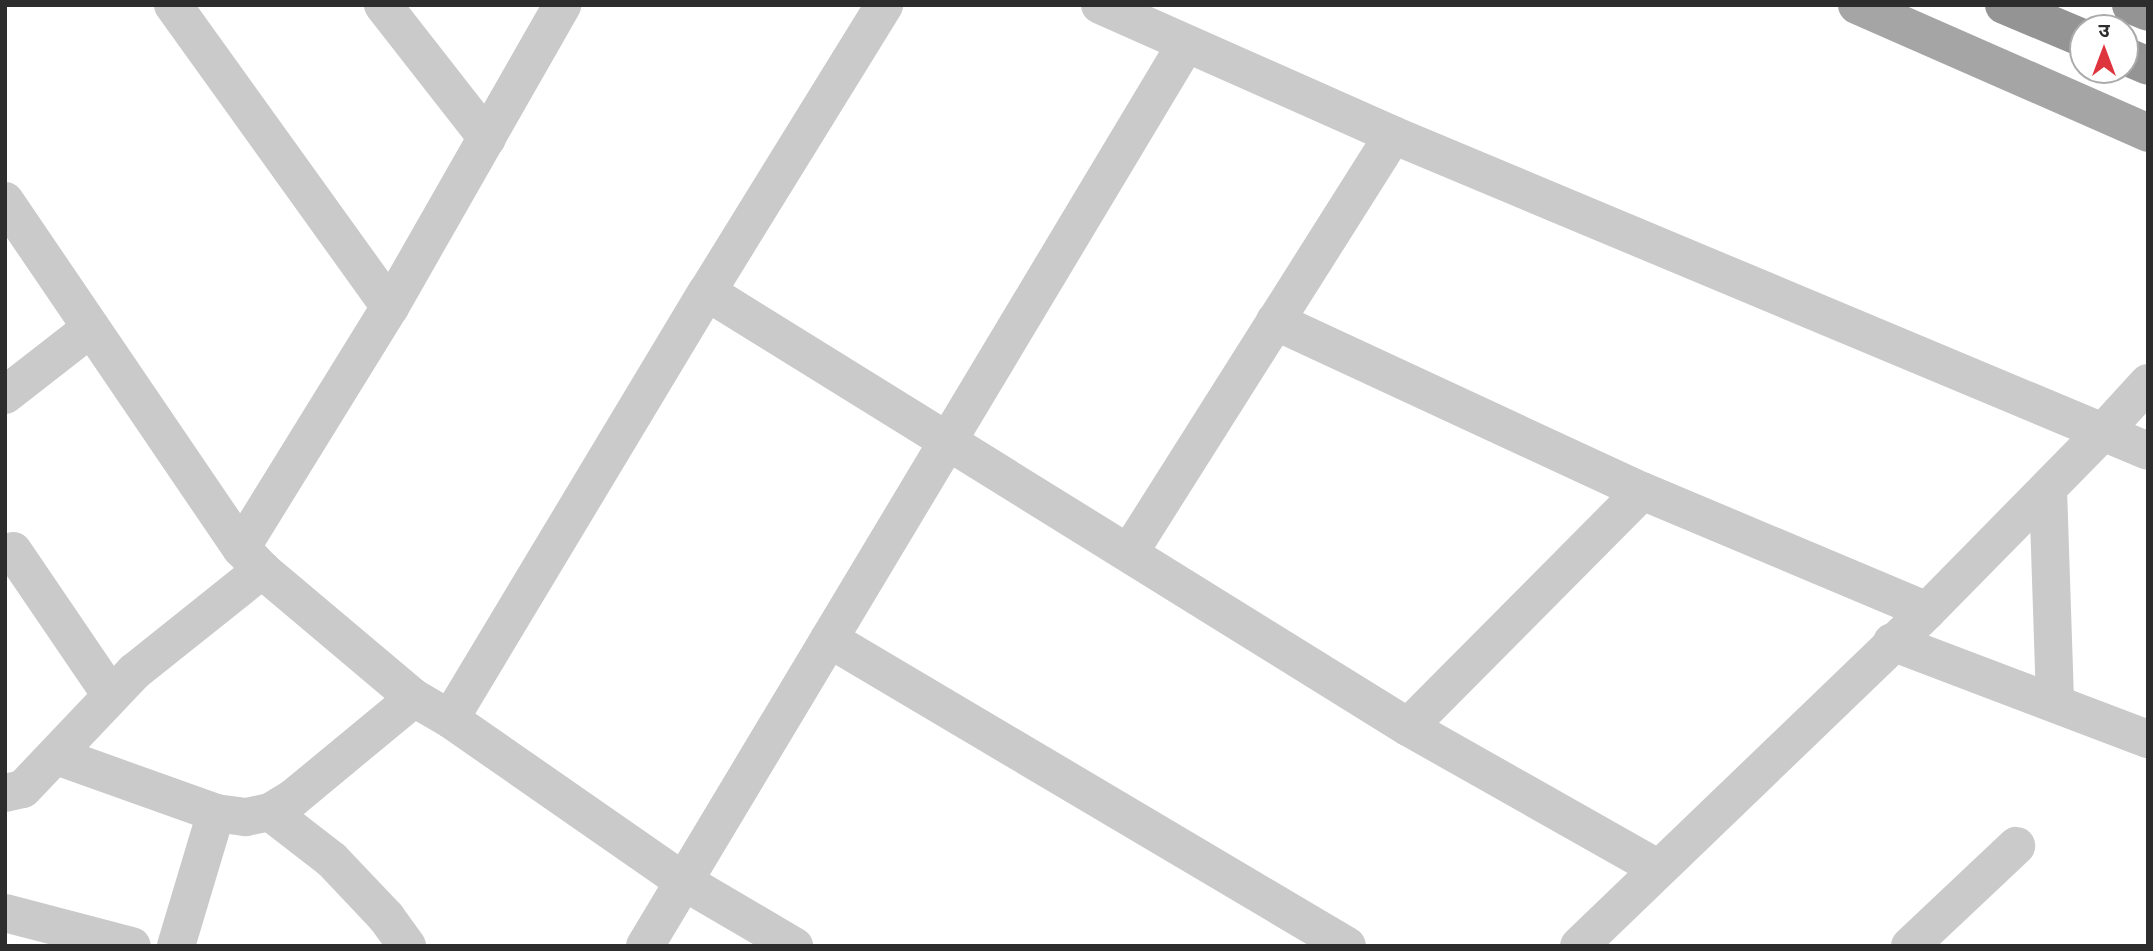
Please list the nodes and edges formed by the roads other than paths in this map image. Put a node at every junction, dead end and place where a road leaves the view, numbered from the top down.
1 (173, 5) edge
2 (383, 5) edge
3 (562, 5) edge
4 (884, 5) edge
5 (1100, 5) edge
6 (1857, 5) edge
7 (2004, 5) edge
8 (2131, 5) edge
9 (2148, 12) edge
10 (2069, 32) edge
11 (1186, 44) junction
12 (2148, 133) edge
13 (1393, 135) junction
14 (487, 138) junction
15 (5, 201) edge
16 (707, 292) junction
17 (390, 307) junction
18 (1275, 321) junction
19 (90, 328) junction
20 (2148, 383) edge
21 (5, 395) edge
22 (2104, 432) junction
23 (948, 439) junction
24 (2148, 450) edge
25 (2048, 489) junction
26 (1642, 491) junction
27 (13, 551) dead end
28 (1129, 553) junction
29 (252, 559) junction
30 (1927, 611) junction
31 (828, 639) junction
32 (1892, 642) junction
33 (111, 695) junction
34 (414, 698) junction
35 (2055, 704) junction
36 (450, 719) junction
37 (1408, 727) junction
38 (2148, 738) edge
39 (57, 756) junction
40 (5, 793) edge
41 (270, 812) junction
42 (216, 813) junction
43 (2017, 846) dead end
44 (1657, 868) junction
45 (683, 881) junction
46 (5, 913) edge
47 (132, 946) edge
48 (176, 946) edge
49 (407, 946) edge
50 (645, 946) edge
51 (794, 946) edge
52 (1347, 946) edge
53 (1580, 946) edge
54 (1910, 946) edge

1 - 17 street
2 - 14 street
3 - 14 street
4 - 16 street
5 - 11 street
6 - 12 main road
7 - 10 highway
8 - 9 highway
11 - 13 street
11 - 23 street
13 - 18 street
13 - 22 street
14 - 17 street
15 - 19 street
16 - 23 street
16 - 36 street
17 - 29 street
18 - 26 street
18 - 28 street
19 - 21 street
19 - 29 street
20 - 22 street
22 - 24 street
22 - 25 street
23 - 28 street
23 - 31 street
25 - 30 street
25 - 35 street
26 - 30 street
26 - 37 street
27 - 33 street
28 - 37 street
29 - 33 street
29 - 34 street
30 - 32 street
31 - 45 street
31 - 52 street
32 - 35 street
32 - 44 street
33 - 39 street
34 - 36 street
34 - 41 street
35 - 38 street
36 - 45 street
37 - 44 street
39 - 40 street
39 - 42 street
41 - 42 street
41 - 49 street
42 - 48 street
43 - 54 street
44 - 53 street
45 - 50 street
45 - 51 street
46 - 47 street

